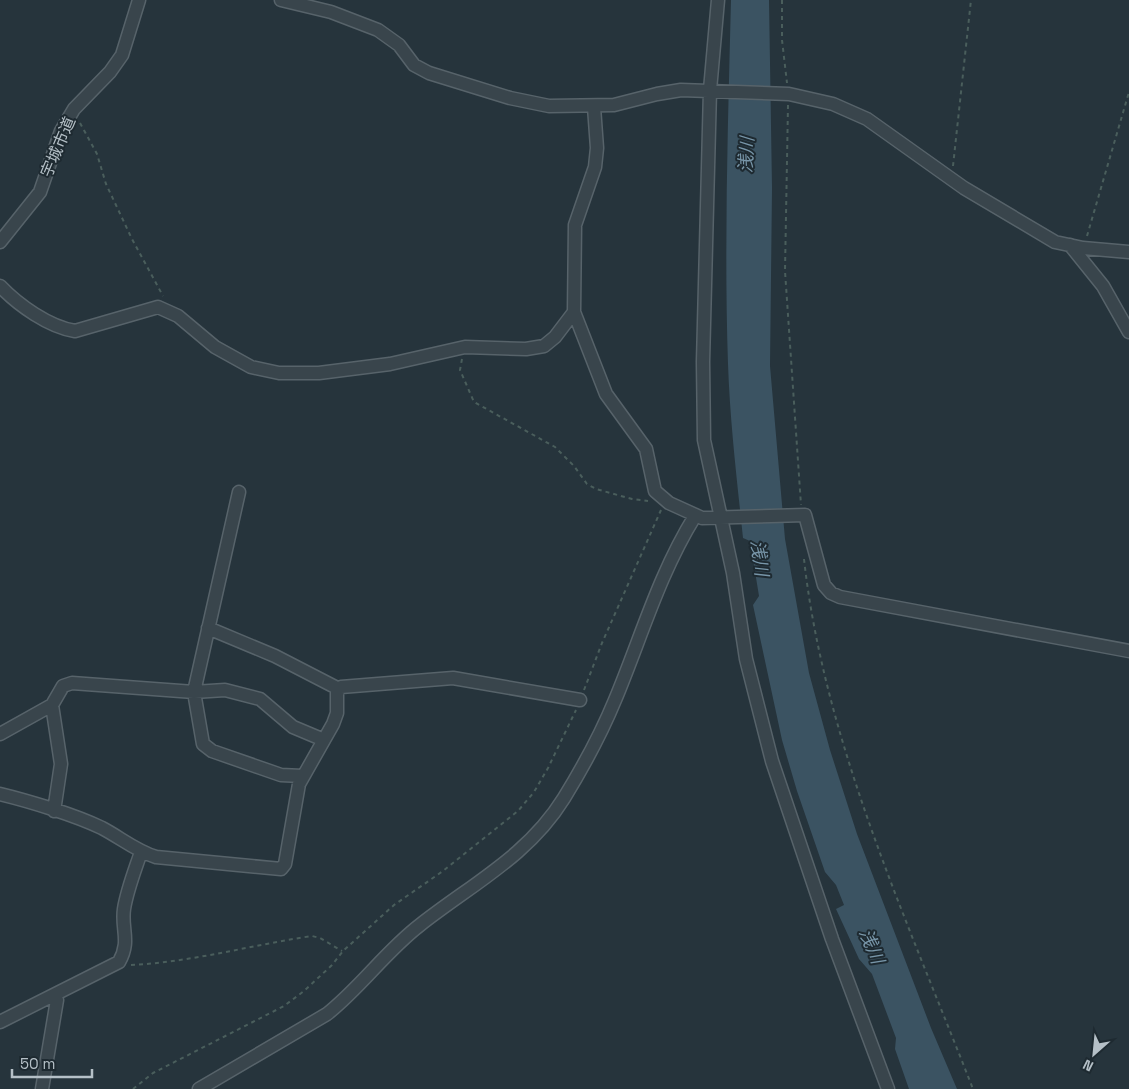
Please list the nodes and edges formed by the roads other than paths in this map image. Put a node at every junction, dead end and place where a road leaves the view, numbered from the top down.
1 (139, 0) edge
2 (281, 0) edge
3 (718, 0) edge
4 (713, 90) junction
5 (594, 107) junction
6 (0, 242) edge
7 (1070, 245) junction
8 (1129, 252) edge
9 (0, 286) edge
10 (574, 312) junction
11 (1129, 332) edge
12 (239, 492) dead end
13 (696, 516) junction
14 (724, 517) junction
15 (208, 628) junction
16 (1129, 651) edge
17 (339, 689) junction
18 (194, 692) junction
19 (580, 700) road end
20 (52, 705) junction
21 (0, 734) edge
22 (324, 740) junction
23 (302, 776) junction
24 (0, 794) edge
25 (54, 811) junction
26 (141, 852) junction
27 (54, 994) junction
28 (0, 1022) edge
29 (42, 1089) edge
30 (199, 1089) edge
31 (888, 1089) edge

1 - 6 street, 宇城市道
2 - 5 street
3 - 4 street
4 - 5 street
4 - 7 street
4 - 14 street
5 - 10 street
7 - 8 street
7 - 11 street
9 - 10 street
10 - 13 street
12 - 15 street
13 - 14 street
13 - 30 street
14 - 16 street
14 - 31 street
15 - 17 street
15 - 18 street
17 - 19 street
17 - 22 street
18 - 20 street
18 - 22 street
18 - 23 street
20 - 21 street
20 - 25 street
22 - 23 street
23 - 26 street
24 - 25 street
25 - 26 street
26 - 27 street
27 - 28 street
27 - 29 street

